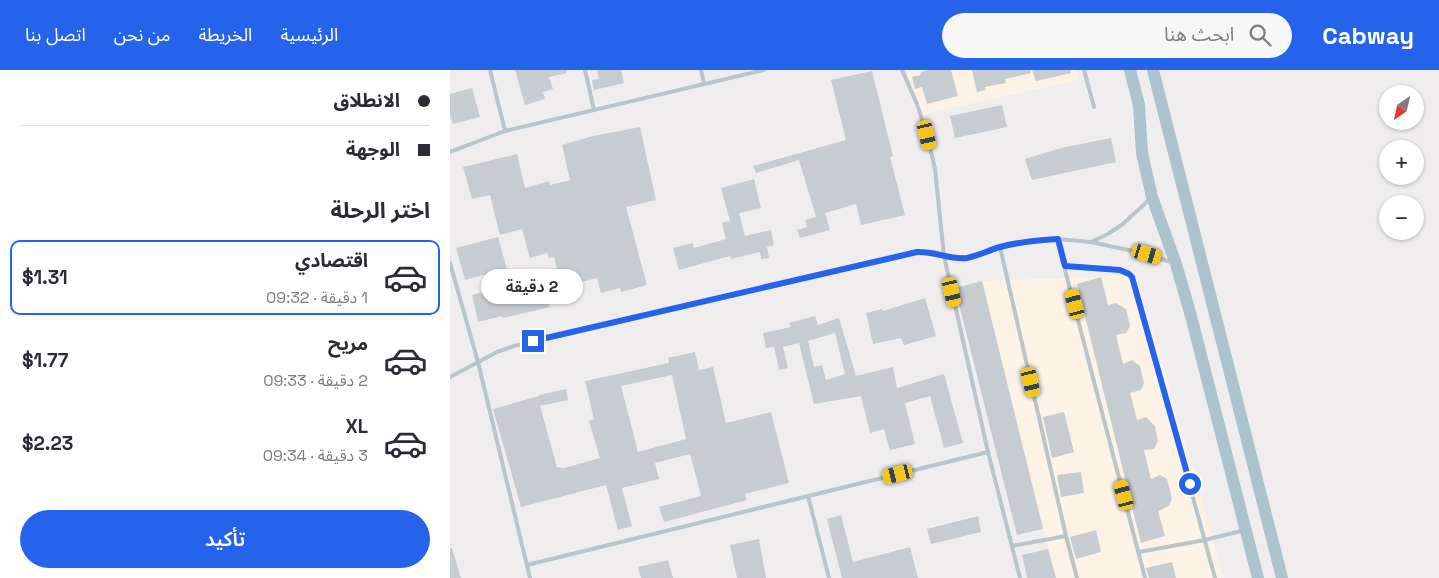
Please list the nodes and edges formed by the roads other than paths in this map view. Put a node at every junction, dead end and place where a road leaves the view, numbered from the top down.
1 (490, 70) edge
2 (585, 70) edge
3 (701, 70) edge
4 (764, 70) edge
5 (902, 70) edge
6 (1084, 70) edge
7 (1130, 70) edge
8 (1153, 70) edge
9 (704, 83) junction
10 (1094, 107) dead end
11 (594, 110) junction
12 (505, 131) junction
13 (450, 152) edge
14 (1152, 197) junction
15 (1058, 239) junction
16 (1091, 242) junction
17 (1000, 247) junction
18 (944, 256) junction
19 (450, 264) edge
20 (1176, 264) junction
21 (1065, 266) junction
22 (478, 362) junction
23 (450, 377) edge
24 (988, 452) junction
25 (808, 496) junction
26 (1246, 529) junction
27 (1066, 536) junction
28 (1205, 540) junction
29 (1012, 546) junction
30 (1139, 552) junction
31 (527, 565) junction
32 (530, 578) edge
33 (829, 578) edge
34 (1020, 578) edge
35 (1077, 578) edge
36 (1146, 578) edge
37 (1215, 578) edge
38 (1258, 578) edge
39 (1282, 578) edge

1 - 12 lane
2 - 11 lane
3 - 9 lane
4 - 9 lane
5 - 18 lane
6 - 10 lane
7 - 14 main road
8 - 39 main road
9 - 11 lane
11 - 12 lane
12 - 13 lane
14 - 16 lane
14 - 20 main road
15 - 16 lane
15 - 17 lane
15 - 21 lane
16 - 20 lane
17 - 18 lane
17 - 27 lane
18 - 22 lane
18 - 24 lane
19 - 22 lane
20 - 26 main road
21 - 28 lane
21 - 30 lane
22 - 23 lane
22 - 31 lane
24 - 25 lane
24 - 29 lane
25 - 31 lane
25 - 33 lane
26 - 28 lane
26 - 38 main road
27 - 29 lane
27 - 35 lane
28 - 30 lane
28 - 37 lane
29 - 34 lane
30 - 36 lane
31 - 32 lane

